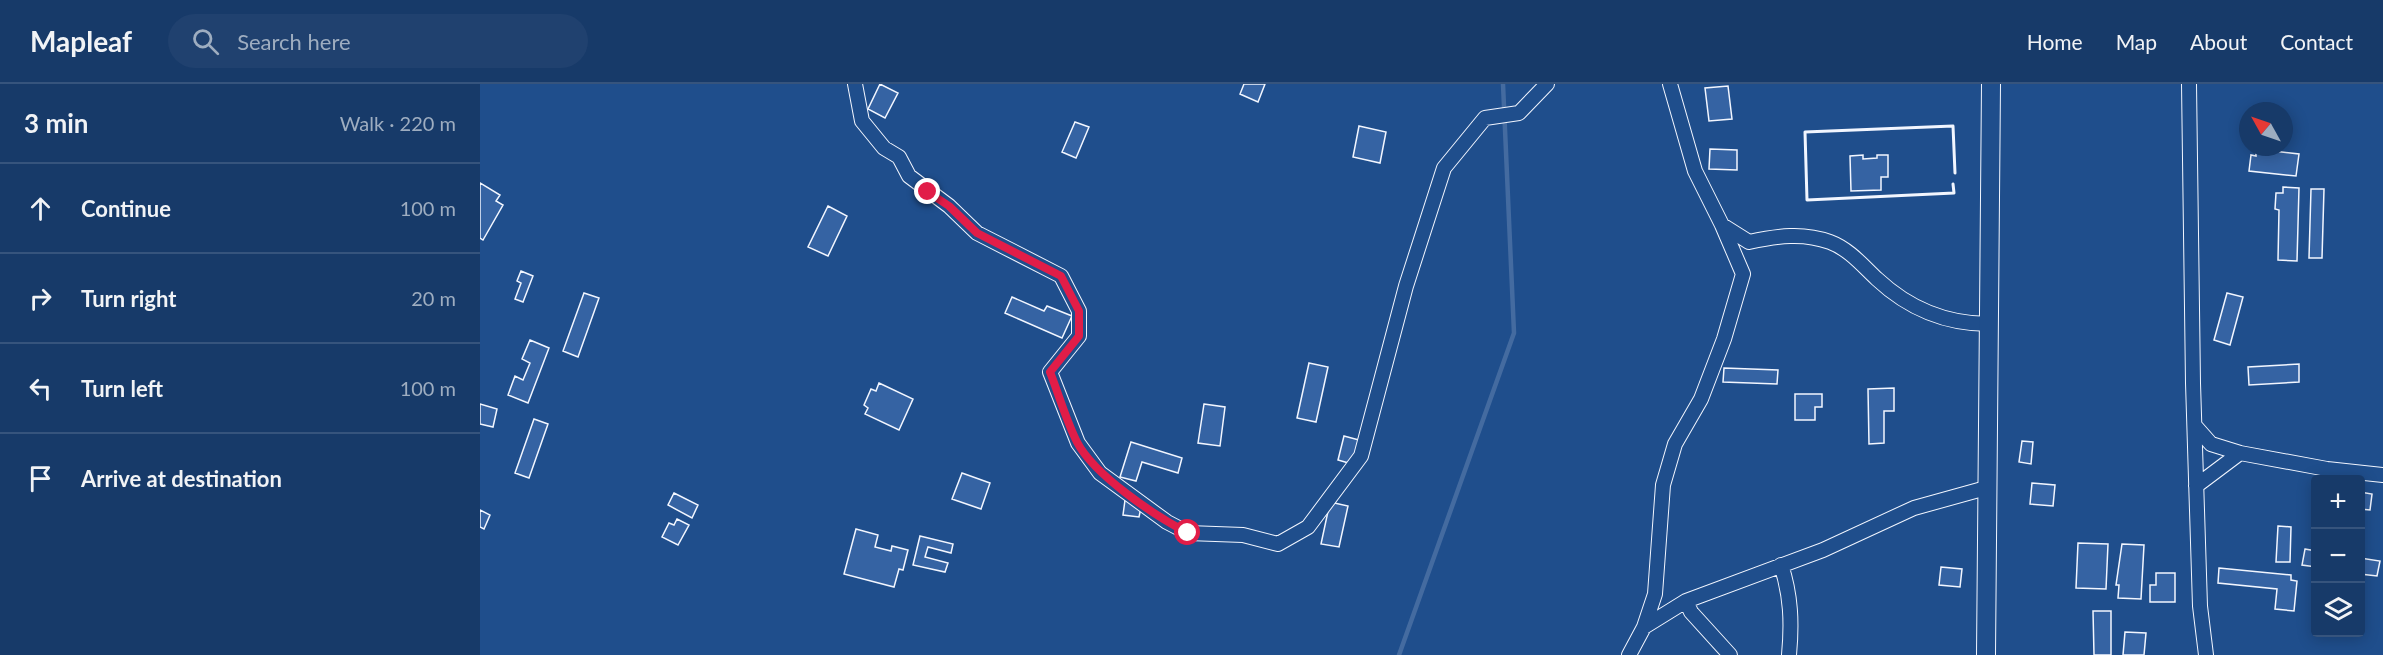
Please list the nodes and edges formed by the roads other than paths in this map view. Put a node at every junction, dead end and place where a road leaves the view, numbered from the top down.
1 (855, 84) edge
2 (1547, 84) edge
3 (1670, 84) edge
4 (1991, 84) edge
5 (2189, 84) edge
6 (1722, 225) junction
7 (1989, 324) junction
8 (2196, 428) junction
9 (2240, 453) junction
10 (2383, 475) edge
11 (2196, 486) junction
12 (1986, 488) junction
13 (1781, 565) junction
14 (1686, 601) junction
15 (1644, 627) junction
16 (1629, 655) edge
17 (1730, 655) edge
18 (1789, 655) edge
19 (1986, 655) edge
20 (2206, 655) edge

1 - 2 street
3 - 6 street
4 - 7 street
5 - 8 street
6 - 7 street
6 - 15 street
7 - 12 street
8 - 9 street
8 - 11 street
9 - 10 street
9 - 11 street
11 - 20 street
12 - 13 street
12 - 19 street
13 - 14 street
13 - 18 street
14 - 15 street
14 - 17 street
15 - 16 street

